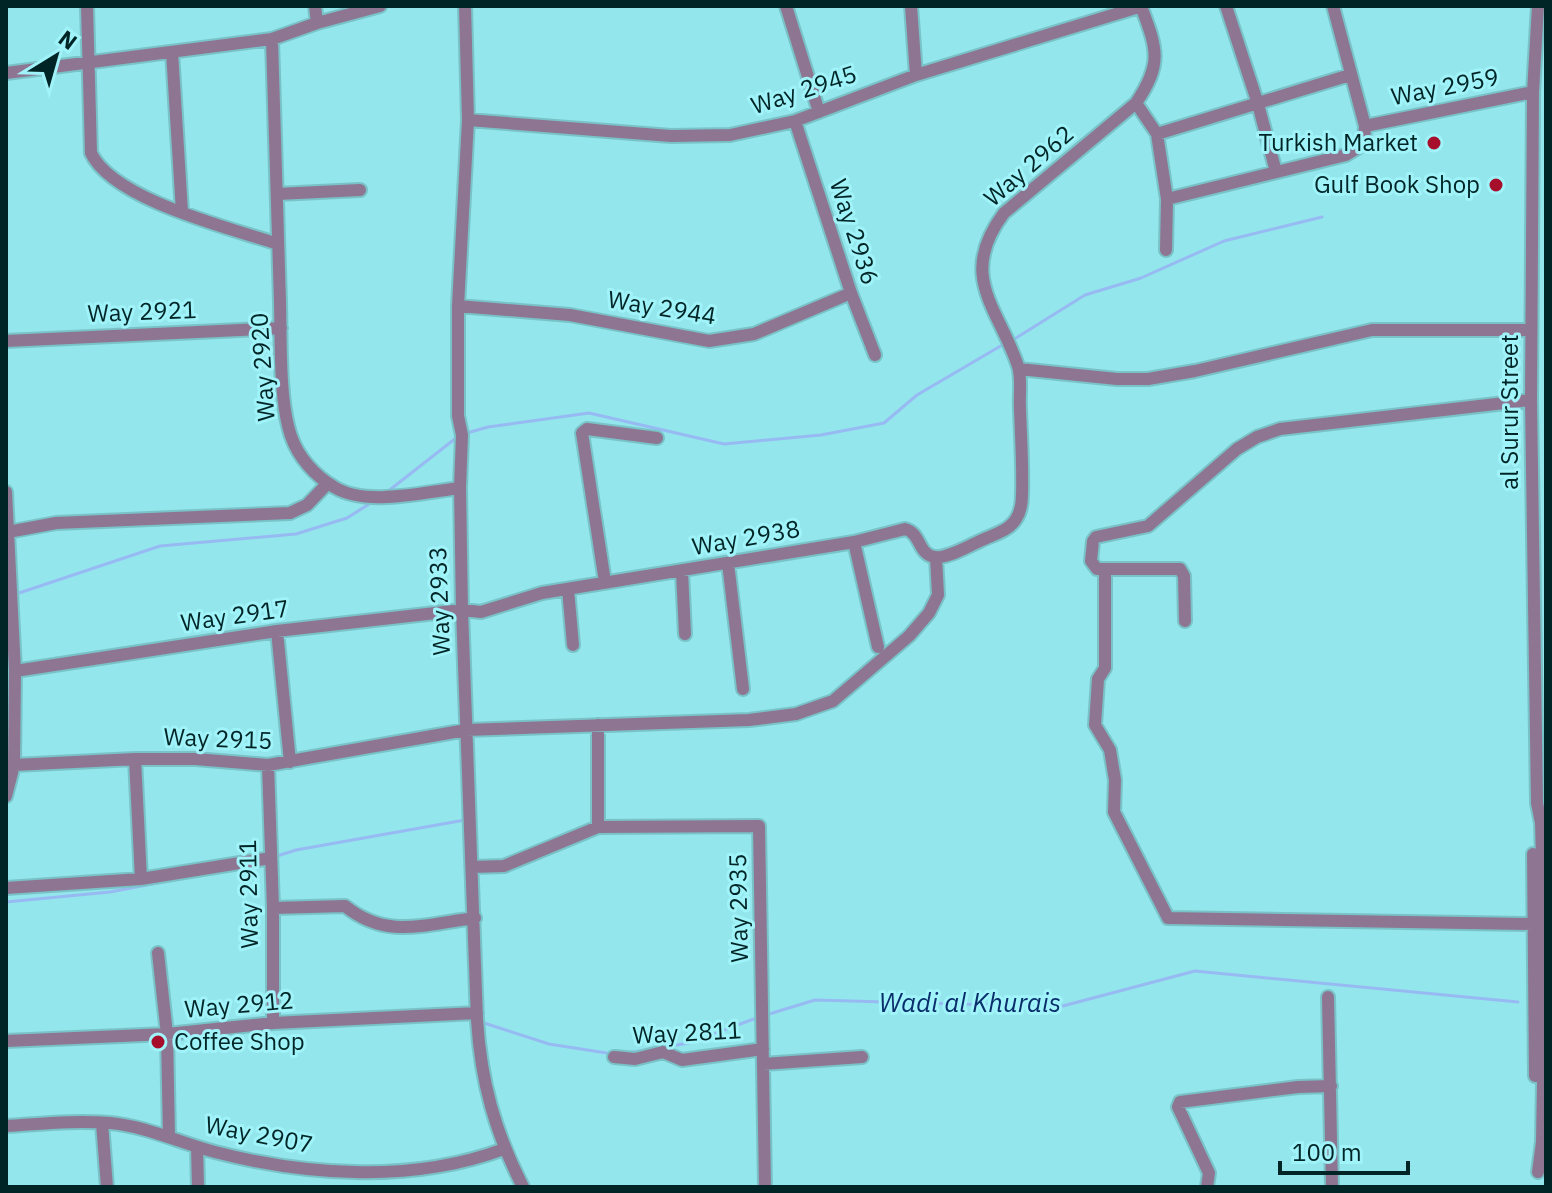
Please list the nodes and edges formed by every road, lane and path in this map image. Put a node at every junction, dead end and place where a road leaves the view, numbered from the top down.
1 (87, 6) edge
2 (315, 6) edge
3 (380, 6) edge
4 (465, 6) edge
5 (786, 6) edge
6 (911, 6) edge
7 (1142, 6) edge
8 (1226, 6) edge
9 (1333, 6) edge
10 (1535, 6) edge
11 (317, 23) junction
12 (272, 39) junction
13 (172, 52) junction
14 (89, 62) junction
15 (6, 73) edge
16 (916, 75) junction
17 (1350, 75) junction
18 (1533, 92) junction
19 (1136, 103) junction
20 (1258, 104) junction
21 (819, 112) junction
22 (468, 120) junction
23 (795, 121) junction
24 (1365, 126) junction
25 (1157, 134) junction
26 (1276, 172) junction
27 (360, 190) dead end
28 (277, 194) junction
29 (1167, 199) junction
30 (182, 212) junction
31 (278, 244) junction
32 (1166, 250) dead end
33 (851, 293) junction
34 (458, 306) junction
35 (281, 328) junction
36 (1531, 330) junction
37 (6, 341) edge
38 (875, 355) dead end
39 (1019, 369) junction
40 (1531, 400) junction
41 (657, 438) dead end
42 (328, 483) junction
43 (460, 488) junction
44 (6, 492) edge
45 (8, 532) junction
46 (854, 542) junction
47 (936, 557) junction
48 (728, 563) junction
49 (1105, 570) junction
50 (682, 572) junction
51 (605, 582) junction
52 (568, 589) junction
53 (462, 610) junction
54 (1185, 621) dead end
55 (277, 631) junction
56 (685, 634) dead end
57 (573, 645) dead end
58 (878, 647) dead end
59 (15, 671) junction
60 (743, 689) dead end
61 (598, 725) junction
62 (466, 730) junction
63 (135, 759) junction
64 (290, 762) junction
65 (14, 765) junction
66 (268, 765) junction
67 (6, 796) edge
68 (1537, 803) junction
69 (598, 827) junction
70 (271, 858) junction
71 (472, 867) junction
72 (141, 879) junction
73 (6, 888) edge
74 (273, 908) junction
75 (475, 918) junction
76 (1533, 924) junction
77 (158, 953) dead end
78 (1542, 982) edge
79 (1328, 997) dead end
80 (477, 1013) junction
81 (273, 1023) junction
82 (167, 1034) junction
83 (6, 1041) edge
84 (763, 1049) junction
85 (614, 1057) dead end
86 (862, 1057) dead end
87 (763, 1064) junction
88 (1331, 1086) junction
89 (102, 1123) junction
90 (6, 1126) edge
91 (169, 1137) junction
92 (197, 1147) junction
93 (504, 1149) junction
94 (107, 1187) edge
95 (198, 1187) edge
96 (523, 1187) edge
97 (765, 1187) edge
98 (1207, 1187) edge
99 (1332, 1187) edge
100 (1538, 1187) edge

1 - 14 street
2 - 11 street
3 - 11 street
4 - 22 street, Way 2933
5 - 21 street
6 - 16 street
7 - 16 street, Way 2945
7 - 19 street, Way 2962
8 - 20 street
9 - 17 street
10 - 18 street, al Surur Street
11 - 12 street
12 - 13 street
12 - 28 street, Way 2920
13 - 14 street
13 - 30 street
14 - 15 street
14 - 30 street
16 - 21 street, Way 2945
17 - 20 street
17 - 24 street
18 - 24 street, Way 2959
18 - 36 street, al Surur Street
19 - 25 street
19 - 39 street, Way 2962
20 - 25 street
20 - 26 street
21 - 23 street, Way 2945
22 - 23 street, Way 2945
22 - 34 street, Way 2933
23 - 33 street, Way 2936
24 - 26 street
25 - 29 street
26 - 29 street
27 - 28 street
28 - 31 street, Way 2920
29 - 32 street
30 - 31 street
31 - 35 street, Way 2920
33 - 34 street, Way 2944
33 - 38 street, Way 2936
34 - 43 street, Way 2933
35 - 37 street, Way 2921
35 - 42 street, Way 2920
36 - 39 street
36 - 40 street, al Surur Street
39 - 47 street, Way 2962
40 - 49 street
40 - 68 street, al Surur Street
41 - 51 street
42 - 43 street, Way 2920
42 - 45 street
43 - 53 street, Way 2933
44 - 45 street
45 - 59 street
46 - 47 street, Way 2938
46 - 48 street, Way 2938
46 - 58 street
47 - 61 street, Way 2915
48 - 50 street, Way 2938
48 - 60 street
49 - 54 street
49 - 76 street
50 - 51 street, Way 2938
50 - 56 street
51 - 52 street, Way 2938
52 - 53 street, Way 2938
52 - 57 street
53 - 55 street, Way 2917
53 - 62 street, Way 2933
55 - 59 street, Way 2917
55 - 64 street
59 - 65 street
61 - 62 street, Way 2915
61 - 69 street
62 - 64 street, Way 2915
62 - 71 street, Way 2933
63 - 65 street, Way 2915
63 - 66 street, Way 2915
63 - 72 street
64 - 66 street, Way 2915
65 - 67 street
66 - 70 street, Way 2911
68 - 76 street, al Surur Street
68 - 78 street, al Surur Street
69 - 71 street, Way 2935
69 - 84 street, Way 2935
70 - 72 street
70 - 74 street, Way 2911
71 - 75 street, Way 2933
72 - 73 street
74 - 75 street
74 - 81 street, Way 2911
75 - 80 street, Way 2933
76 - 78 street, al Surur Street
77 - 82 street
78 - 100 street, al Surur Street
79 - 88 street
80 - 81 street, Way 2912
80 - 93 street, Way 2933
81 - 82 street, Way 2912
82 - 83 street, Way 2912
82 - 91 street
84 - 85 street, Way 2811
84 - 87 street, Way 2935
86 - 87 street
87 - 97 street, Way 2935
88 - 98 street
88 - 99 street
89 - 90 street, Way 2907
89 - 91 street, Way 2907
89 - 94 street
91 - 92 street, Way 2907
92 - 93 street, Way 2907
92 - 95 street
93 - 96 street, Way 2933

